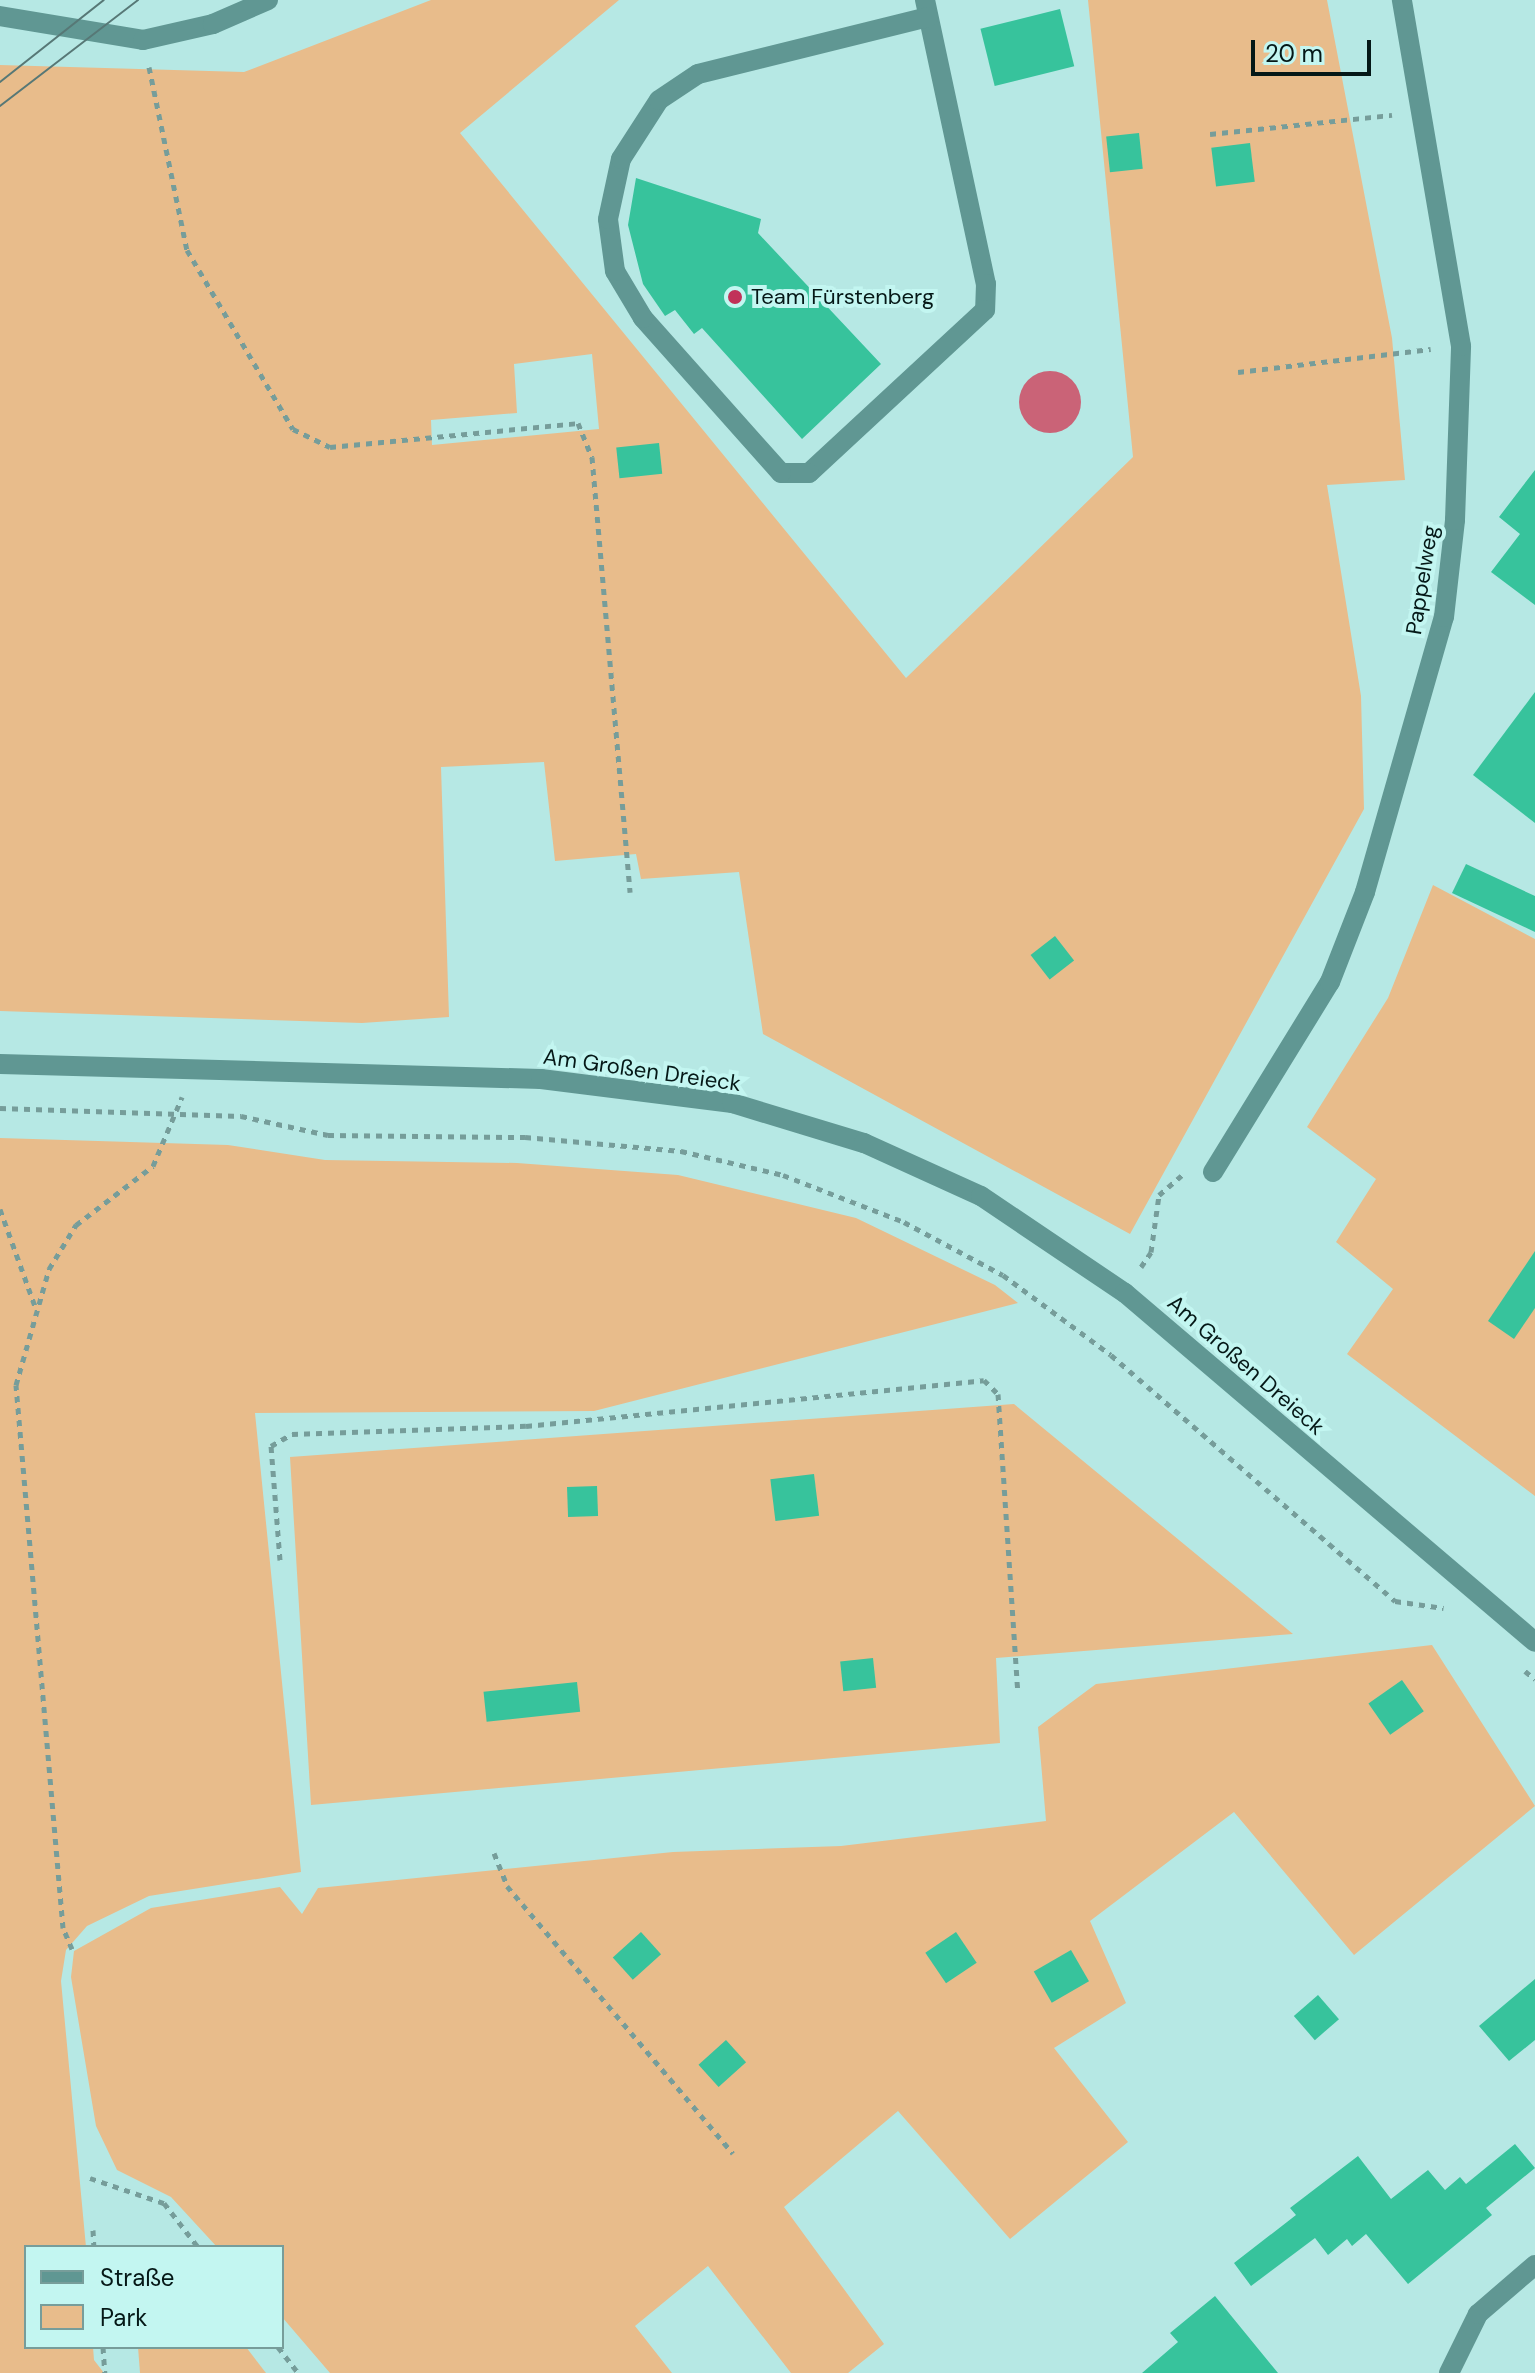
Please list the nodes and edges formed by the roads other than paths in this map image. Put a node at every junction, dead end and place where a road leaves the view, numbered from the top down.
1 (268, 0) edge
2 (1402, 0) edge
3 (926, 8) edge
4 (0, 16) edge
5 (0, 1064) edge
6 (1213, 1172) road end
7 (1535, 1642) edge
8 (1535, 2265) edge
9 (1449, 2373) edge

1 - 4 street
2 - 6 street, Pappelweg
3 - 3 street
5 - 7 street, Am Großen Dreieck
8 - 9 street

